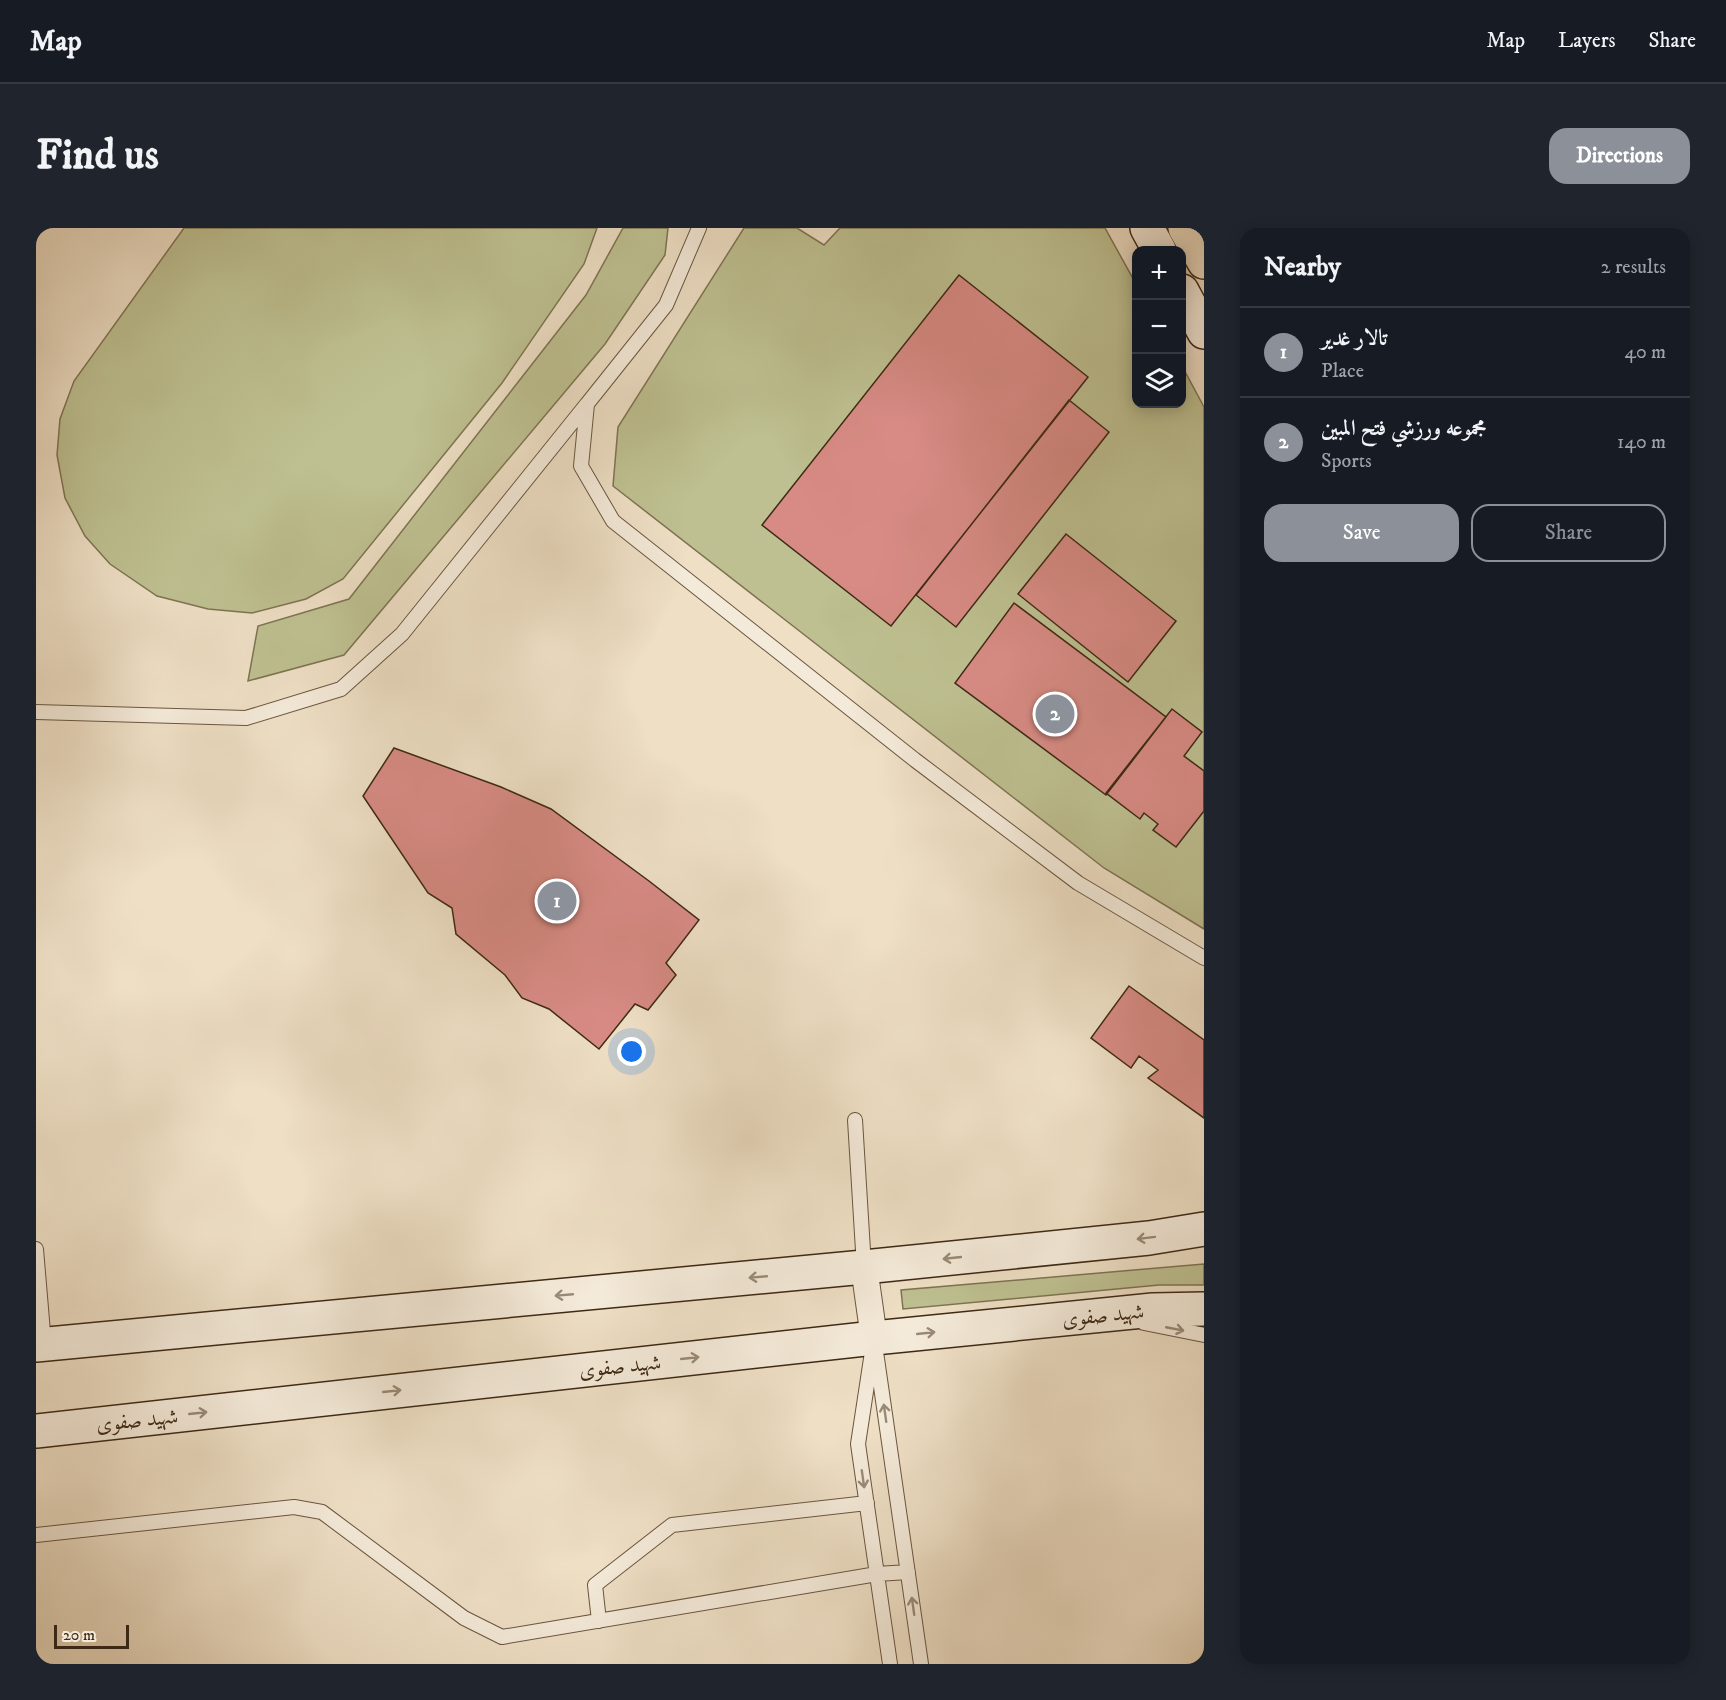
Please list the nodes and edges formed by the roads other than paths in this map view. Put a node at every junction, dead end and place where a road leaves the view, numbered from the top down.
1 (699, 228) edge
2 (1147, 228) edge
3 (1185, 228) edge
4 (1157, 246) edge
5 (1204, 262) edge
6 (1186, 298) edge
7 (1204, 332) edge
8 (587, 404) junction
9 (36, 712) edge
10 (1204, 958) edge
11 (855, 1119) dead end
12 (1204, 1229) edge
13 (36, 1249) edge
14 (864, 1267) junction
15 (1204, 1309) edge
16 (1104, 1315) junction
17 (1204, 1335) edge
18 (874, 1338) junction
19 (40, 1345) edge
20 (36, 1431) edge
21 (867, 1503) junction
22 (36, 1535) edge
23 (908, 1572) junction
24 (877, 1574) junction
25 (599, 1621) junction
26 (890, 1664) edge
27 (921, 1664) edge

1 - 8 lane
2 - 4 street
3 - 5 highway
6 - 7 street
8 - 9 lane
8 - 10 lane
11 - 14 lane
12 -> 14 street
13 - 19 lane
14 - 18 street
14 -> 19 street
15 - 16 street, شهید صفوی
16 -> 17 lane
18 -> 16 street, شهید صفوی
20 -> 18 street, شهید صفوی
18 -> 21 lane
23 -> 18 lane
21 - 24 lane
21 - 25 lane
22 - 25 lane
23 - 24 lane
27 -> 23 lane
24 - 25 lane
24 - 26 lane

